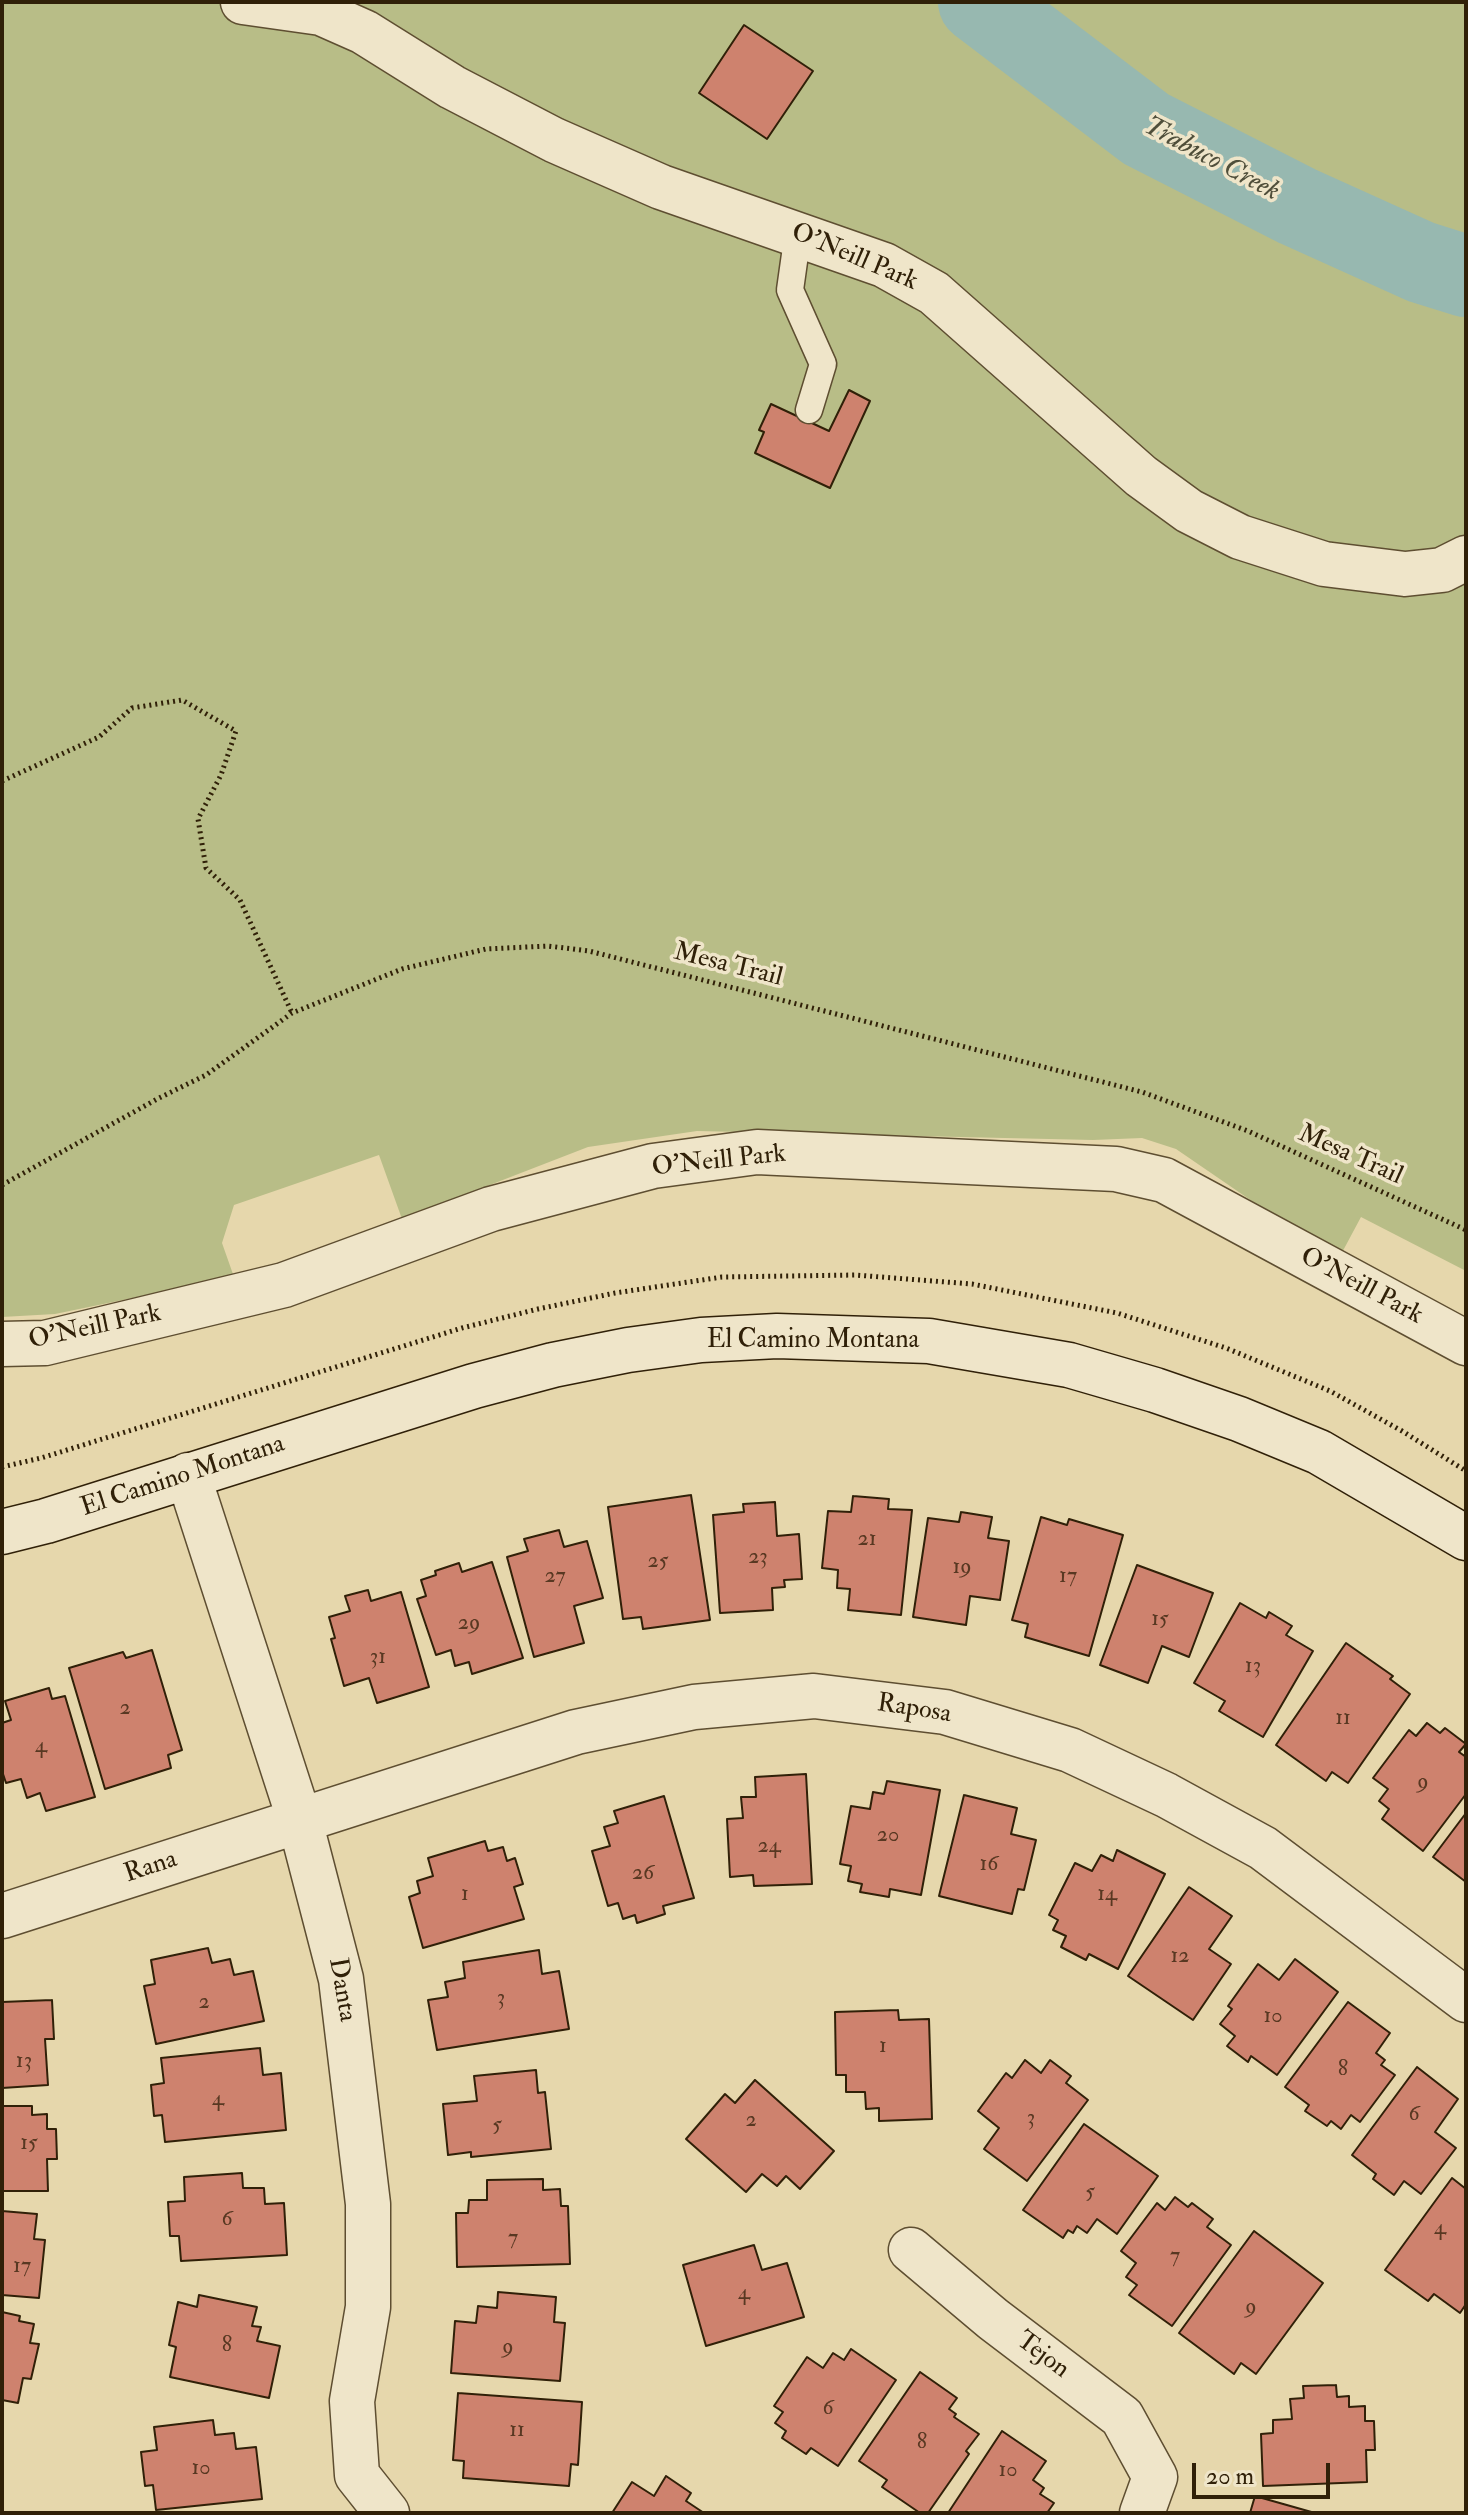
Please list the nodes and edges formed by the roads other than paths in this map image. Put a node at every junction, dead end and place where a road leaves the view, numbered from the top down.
1 (243, 2) edge
2 (798, 233) junction
3 (809, 410) dead end
4 (1466, 558) edge
5 (1466, 1343) edge
6 (2, 1344) edge
7 (188, 1475) junction
8 (2, 1532) edge
9 (1466, 1538) edge
10 (300, 1821) junction
11 (2, 1916) edge
12 (1466, 2000) edge
13 (911, 2250) dead end
14 (1148, 2495) edge
15 (387, 2513) edge

1 - 2 street, O'Neill Park
2 - 3 lane
2 - 4 street, O'Neill Park
5 - 6 street, O'Neill Park
7 - 8 street, El Camino Montana
7 - 9 street, El Camino Montana
7 - 10 street, Danta
10 - 11 street, Rana
10 - 12 street, Raposa
10 - 15 street, Danta
13 - 14 street, Tejon

